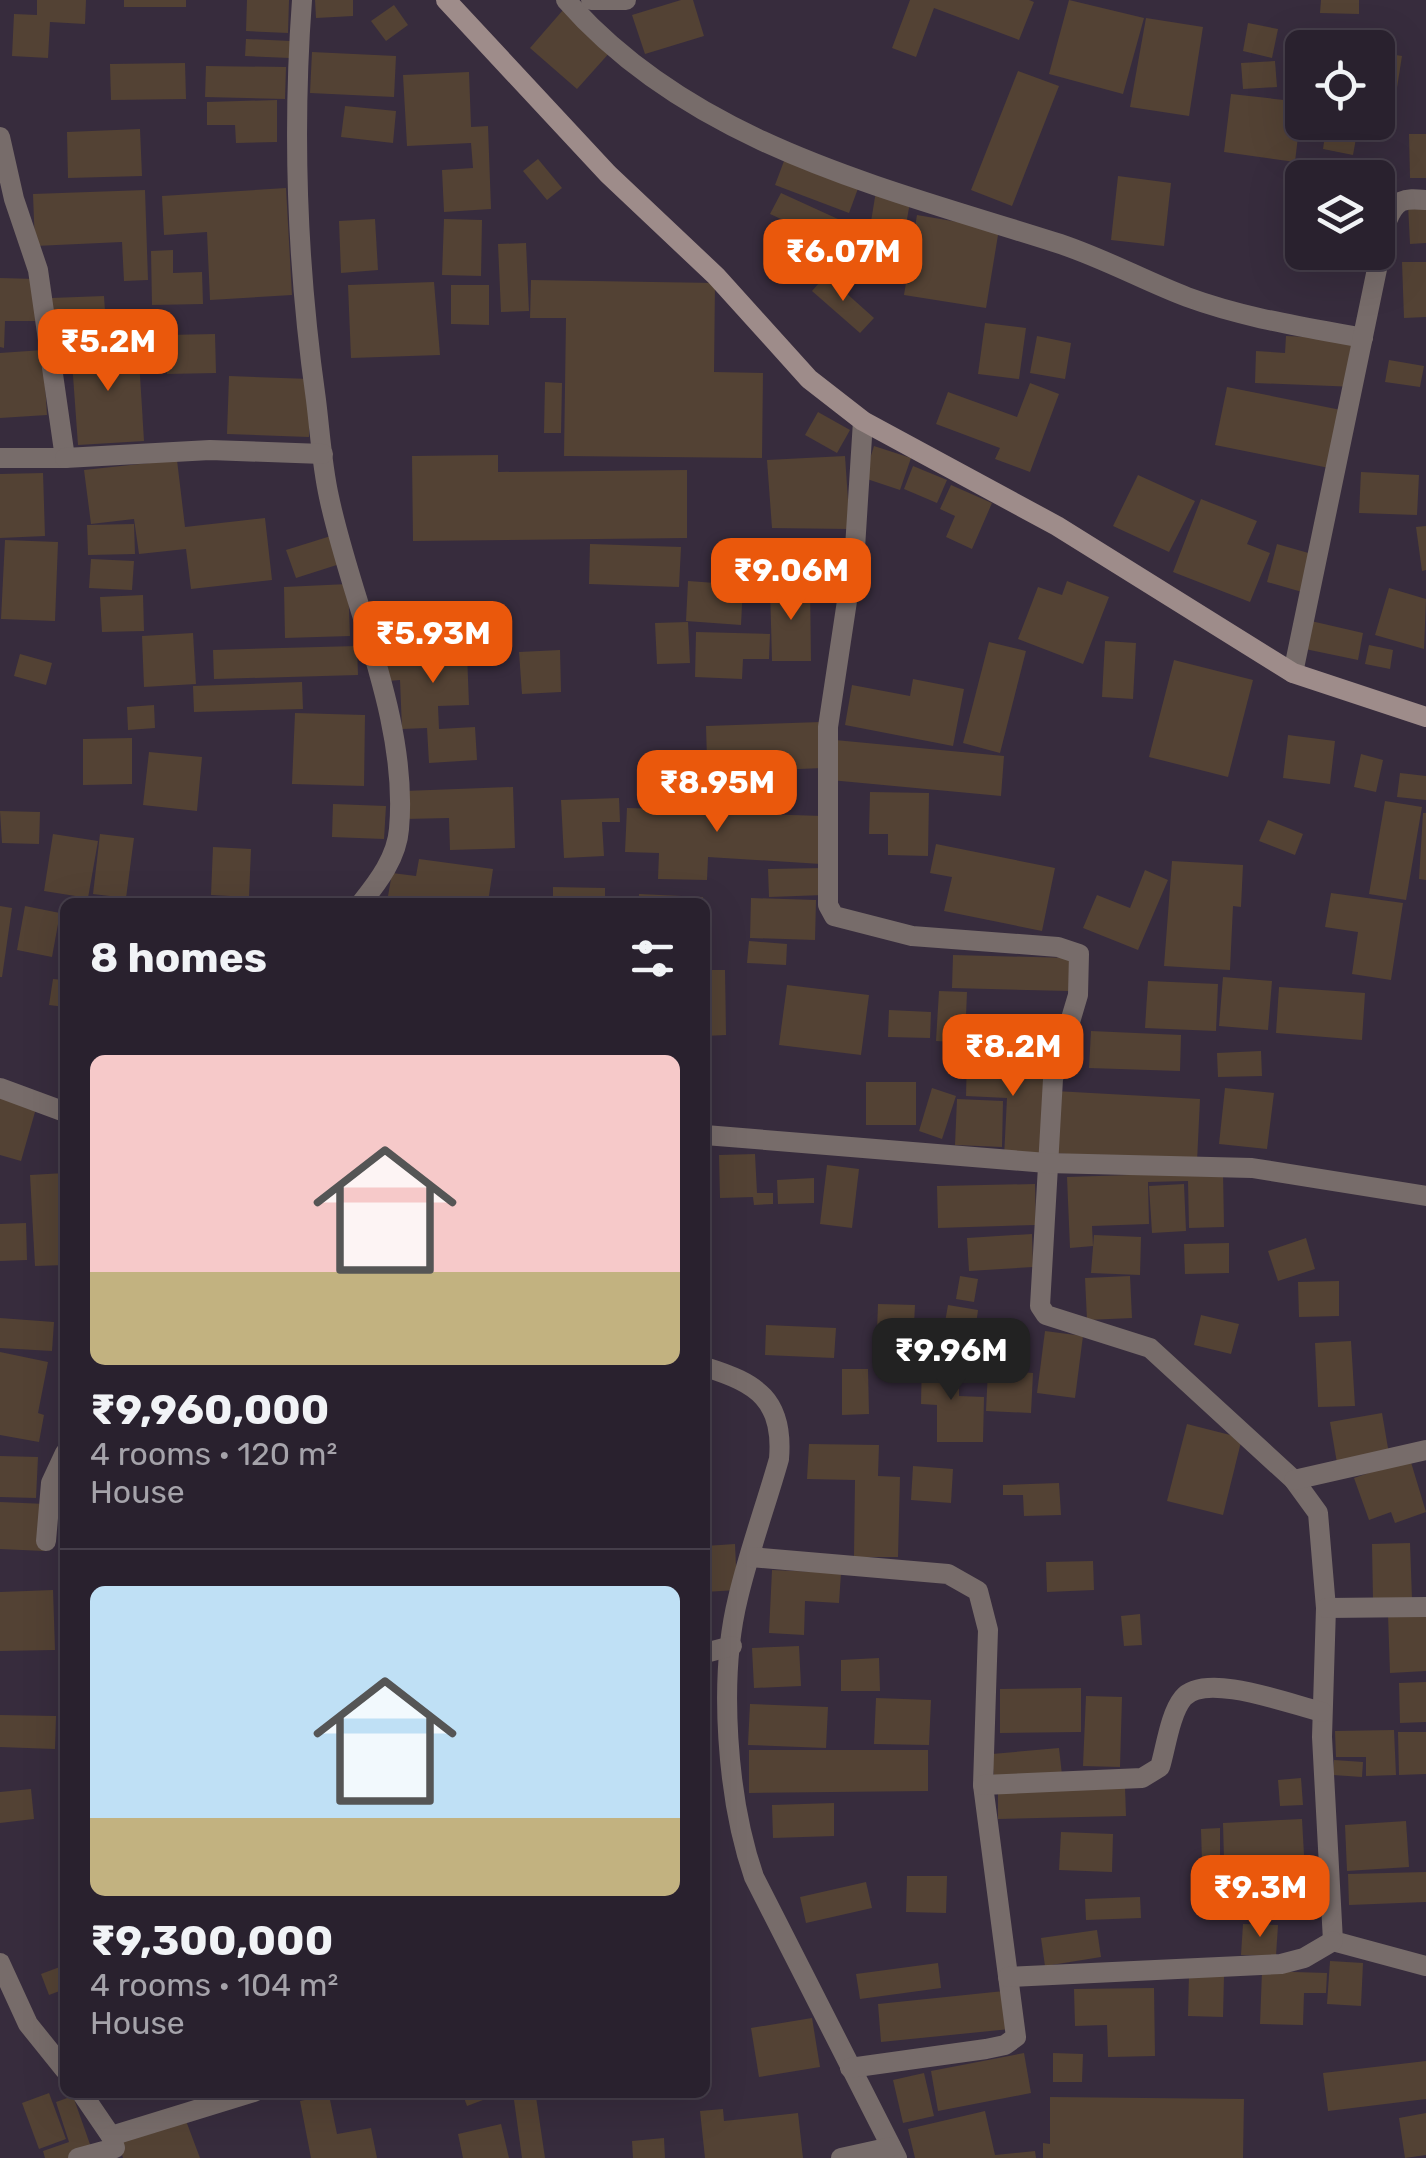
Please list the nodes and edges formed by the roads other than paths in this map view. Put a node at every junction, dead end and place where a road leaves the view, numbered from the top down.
1 (302, 0) edge
2 (446, 0) edge
3 (566, 0) edge
4 (591, 0) edge
5 (626, 0) edge
6 (0, 137) edge
7 (1426, 200) edge
8 (1364, 338) junction
9 (863, 421) junction
10 (323, 454) junction
11 (0, 458) edge
12 (66, 458) junction
13 (1293, 673) junction
14 (1426, 717) edge
15 (365, 898) edge
16 (0, 1088) edge
17 (60, 1110) edge
18 (710, 1136) edge
19 (1047, 1163) junction
20 (1426, 1196) edge
21 (710, 1369) edge
22 (1426, 1450) edge
23 (60, 1463) edge
24 (1294, 1480) junction
25 (46, 1541) dead end
26 (751, 1557) junction
27 (1326, 1608) junction
28 (1426, 1608) edge
29 (732, 1646) junction
30 (710, 1652) edge
31 (1322, 1712) junction
32 (983, 1785) junction
33 (1333, 1942) junction
34 (0, 1963) edge
35 (1426, 1966) edge
36 (1008, 1977) junction
37 (60, 2064) edge
38 (850, 2068) junction
39 (85, 2098) edge
40 (234, 2098) edge
41 (111, 2136) junction
42 (894, 2153) edge
43 (78, 2158) edge
44 (841, 2158) edge

1 - 10 street
2 - 9 main road
3 - 8 street
4 - 5 street
6 - 12 street
7 - 8 street
8 - 13 street
9 - 13 main road
9 - 19 street
10 - 12 street
10 - 15 street
11 - 12 street
13 - 14 main road
16 - 17 street
18 - 19 street
19 - 20 street
19 - 24 street
21 - 26 street
22 - 24 street
23 - 25 street
24 - 27 street
26 - 29 street
26 - 32 street
27 - 28 street
27 - 31 street
29 - 30 street
29 - 38 street
31 - 32 street
31 - 33 street
32 - 36 street
33 - 35 street
33 - 36 street
34 - 37 street
36 - 38 street
38 - 42 street
39 - 41 street
40 - 41 street
41 - 43 street
42 - 44 street

